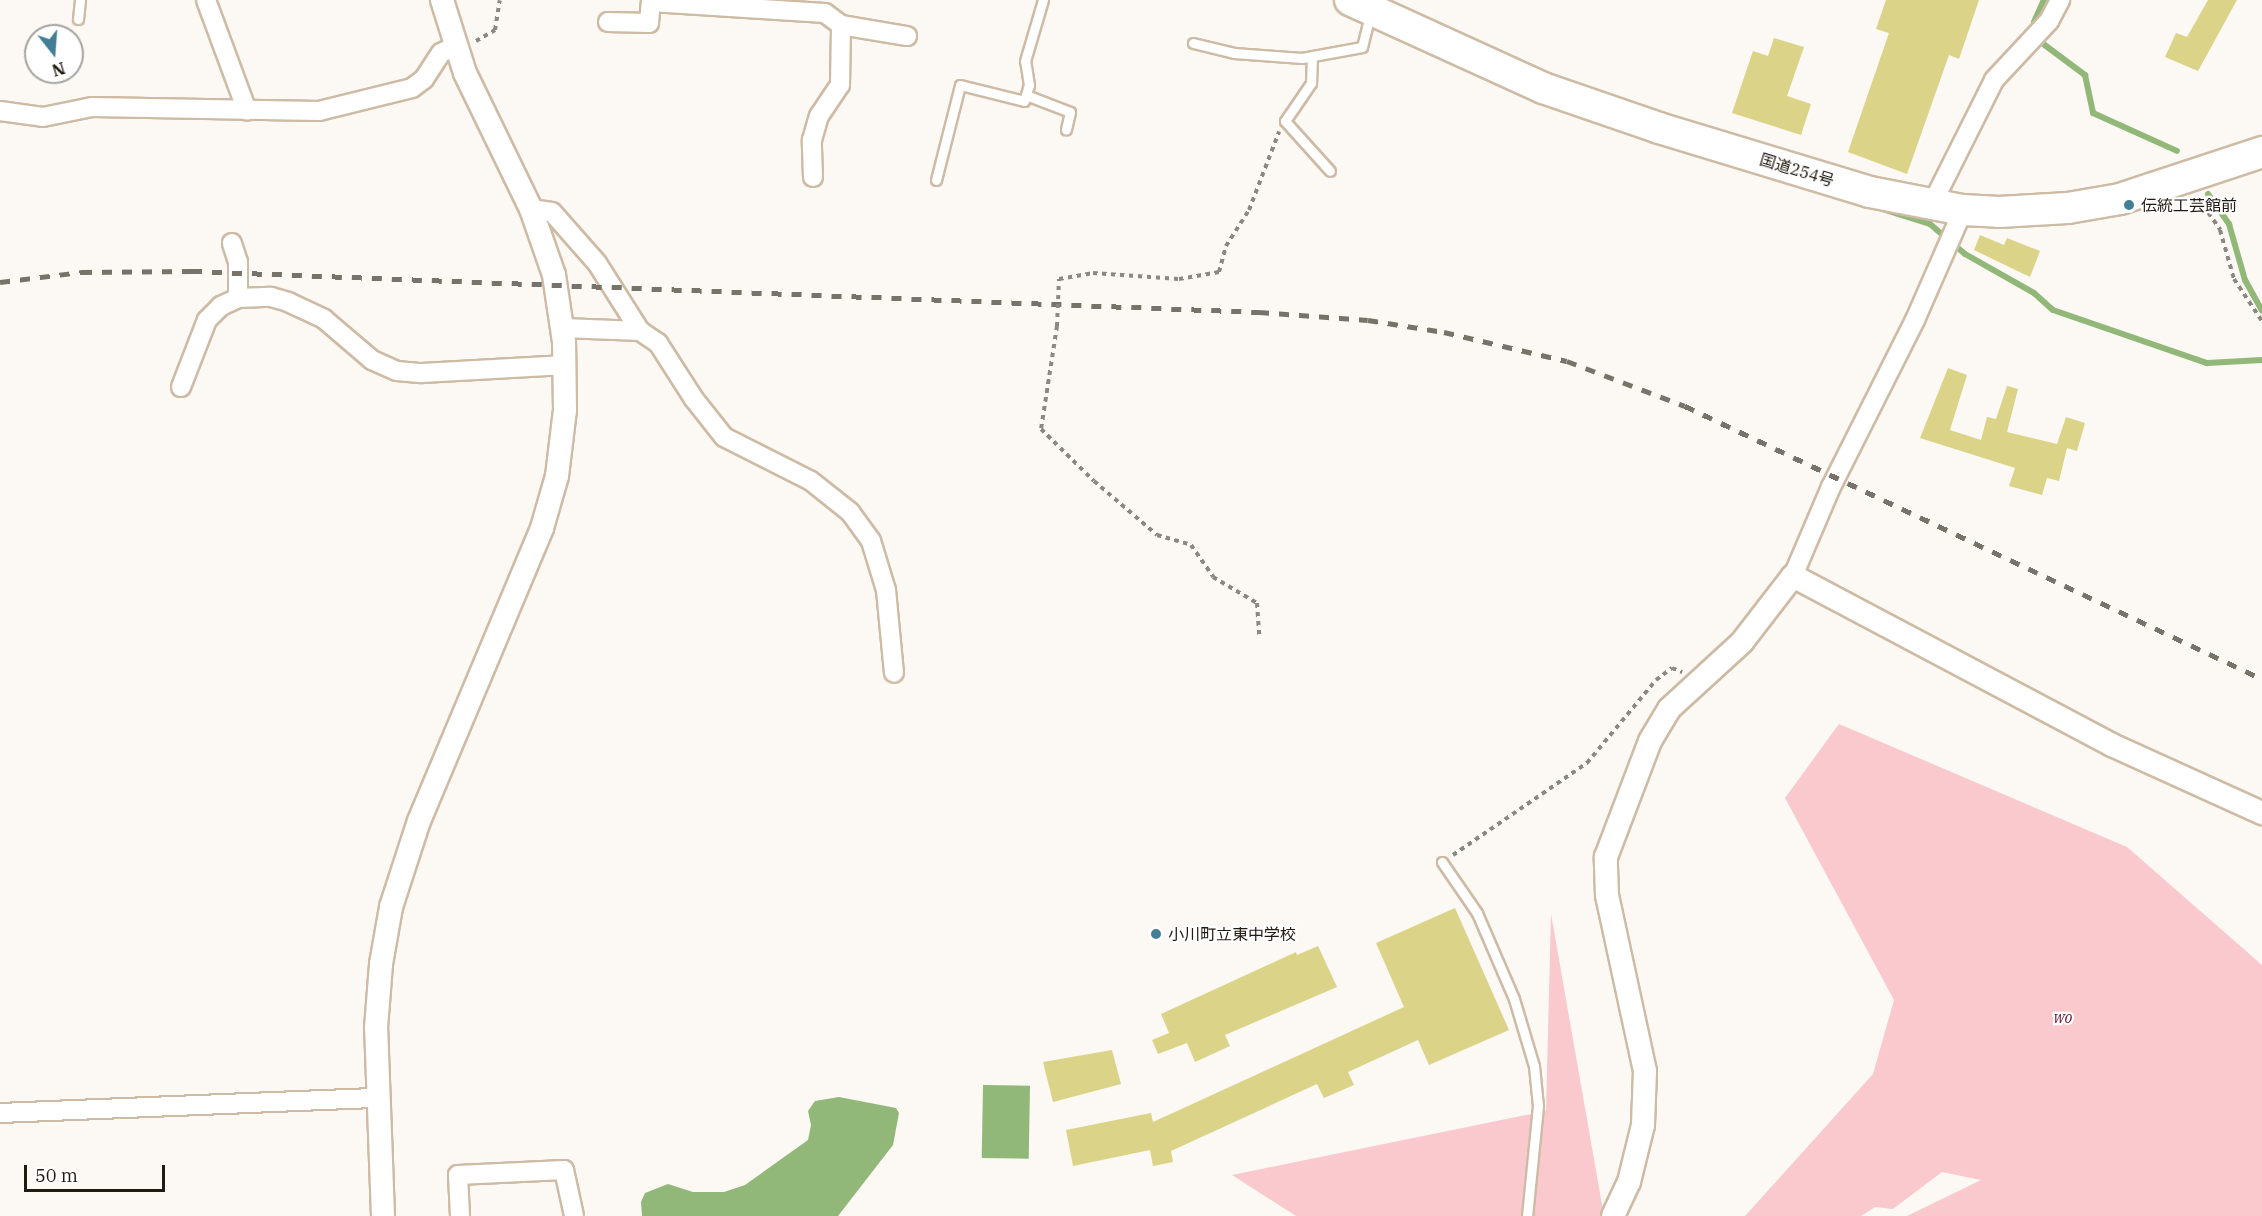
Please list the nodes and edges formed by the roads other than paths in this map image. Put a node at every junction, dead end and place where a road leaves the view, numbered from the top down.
1 (80, 0) edge
2 (206, 0) edge
3 (442, 0) edge
4 (1043, 0) edge
5 (2060, 0) edge
6 (722, 3) edge
7 (1361, 4) edge
8 (78, 19) dead end
9 (608, 22) dead end
10 (841, 25) junction
11 (907, 36) dead end
12 (1193, 43) dead end
13 (454, 46) junction
14 (1312, 56) junction
15 (1026, 95) junction
16 (0, 111) edge
17 (247, 111) junction
18 (1066, 130) dead end
19 (2262, 152) edge
20 (1329, 171) dead end
21 (813, 177) dead end
22 (936, 180) dead end
23 (1932, 204) junction
24 (531, 209) junction
25 (1963, 210) junction
26 (232, 243) dead end
27 (238, 298) junction
28 (563, 328) junction
29 (640, 331) junction
30 (566, 365) junction
31 (181, 387) dead end
32 (1793, 576) junction
33 (894, 673) dead end
34 (2262, 813) edge
35 (1443, 862) road end
36 (377, 1098) junction
37 (0, 1113) edge
38 (383, 1216) edge
39 (460, 1216) edge
40 (574, 1216) edge
41 (1527, 1216) edge
42 (1613, 1216) edge

1 - 8 lane
2 - 17 street
3 - 13 street
4 - 15 lane
5 - 23 street
6 - 9 street
6 - 10 street
7 - 14 lane
7 - 23 highway, 国道254号
10 - 11 street
10 - 21 street
12 - 14 lane
13 - 17 street
13 - 24 street
14 - 20 lane
15 - 18 lane
15 - 22 lane
16 - 17 street
19 - 25 highway, 国道254号
23 - 25 highway, 国道254号
24 - 28 street
24 - 29 street
25 - 32 street
26 - 27 street
27 - 30 street
27 - 31 street
28 - 29 street
28 - 30 street
29 - 33 street
30 - 36 street
32 - 34 street
32 - 42 street
35 - 41 lane
36 - 37 street
36 - 38 street
39 - 40 street

